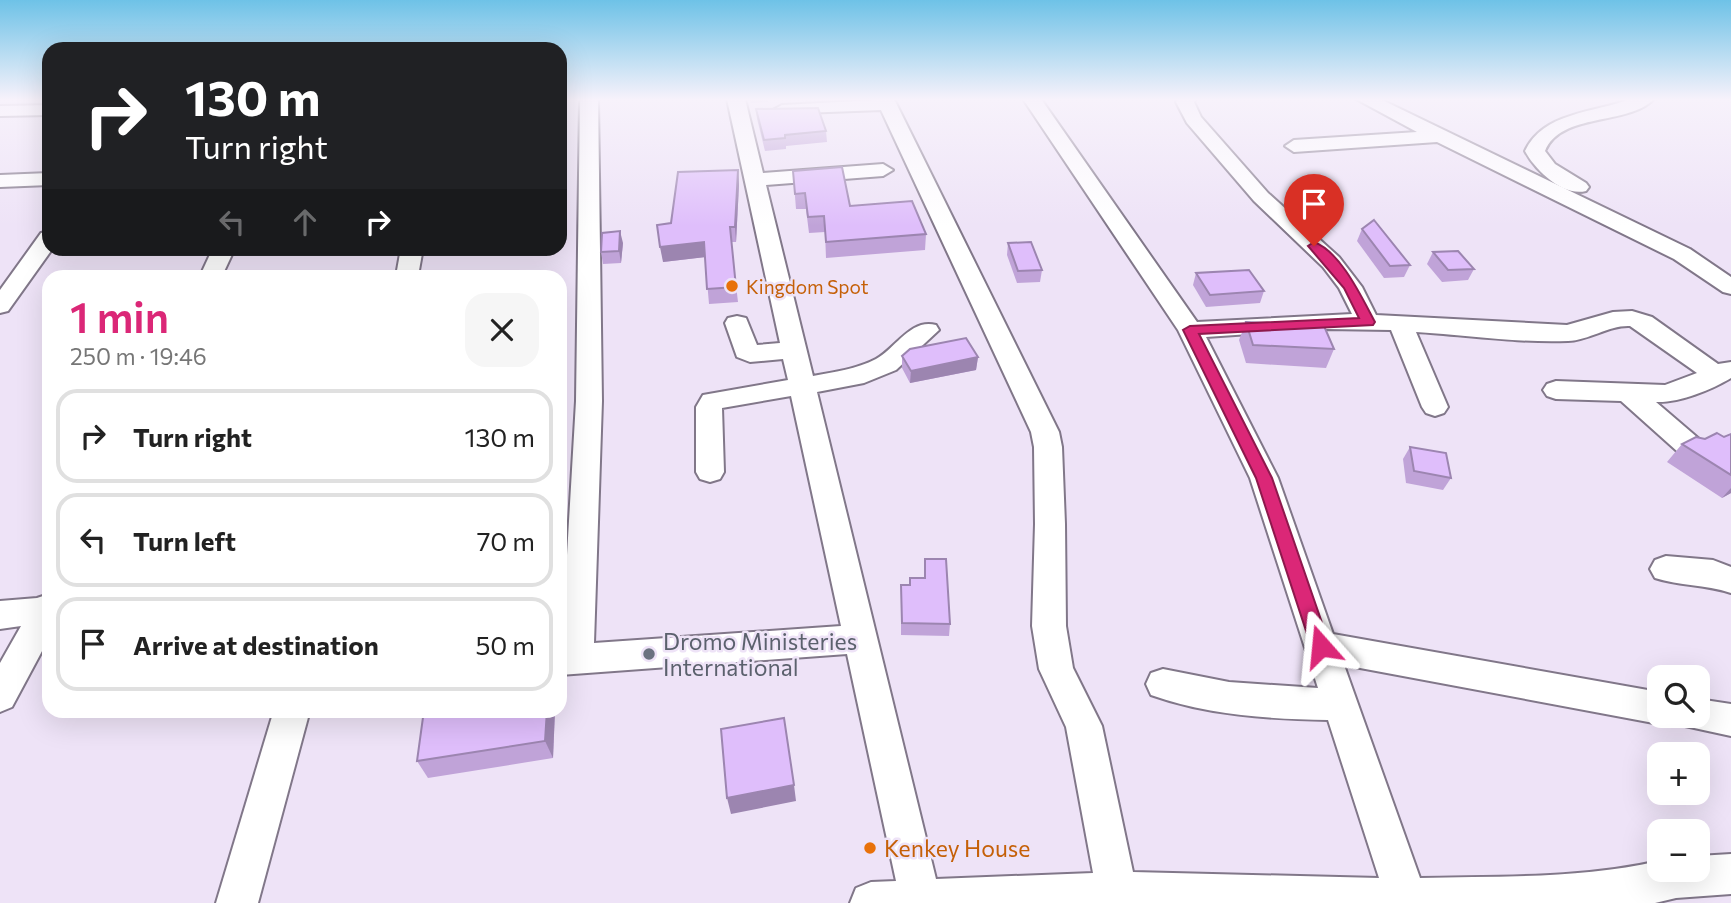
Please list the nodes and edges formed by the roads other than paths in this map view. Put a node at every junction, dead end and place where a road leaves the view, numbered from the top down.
1 (589, 141) edge
2 (751, 141) edge
3 (906, 141) edge
4 (1061, 141) edge
5 (1213, 141) edge
6 (1363, 141) edge
7 (1448, 141) edge
8 (1540, 141) edge
9 (1294, 146) dead end
10 (883, 170) dead end
11 (42, 179) edge
12 (754, 180) junction
13 (0, 181) edge
14 (42, 248) edge
15 (1691, 251) junction
16 (1731, 266) edge
17 (27, 269) junction
18 (0, 270) edge
19 (1731, 286) edge
20 (0, 306) edge
21 (1368, 322) junction
22 (737, 323) dead end
23 (1401, 324) junction
24 (927, 330) dead end
25 (1190, 330) junction
26 (794, 350) junction
27 (1724, 372) edge
28 (802, 386) junction
29 (1556, 390) dead end
30 (1629, 394) junction
31 (1435, 407) dead end
32 (1688, 445) edge
33 (710, 472) dead end
34 (1666, 569) dead end
35 (1731, 580) edge
36 (42, 610) edge
37 (0, 615) edge
38 (42, 620) edge
39 (861, 639) junction
40 (1321, 646) junction
41 (568, 659) edge
42 (1163, 684) dead end
43 (0, 696) edge
44 (1340, 704) junction
45 (1647, 706) edge
46 (1710, 717) edge
47 (290, 718) edge
48 (1731, 720) edge
49 (1731, 874) edge
50 (1118, 897) edge
51 (1408, 901) edge
52 (921, 902) edge
53 (237, 903) edge
54 (871, 903) edge

1 - 41 street
2 - 12 street
3 - 50 street
4 - 25 street
5 - 21 street
6 - 9 street
7 - 15 street
8 - 15 street
10 - 12 street
11 - 13 street
12 - 26 street
14 - 17 street
15 - 16 street
15 - 19 street
17 - 18 street
17 - 20 street
21 - 23 street
21 - 25 street
22 - 26 street
23 - 27 street
23 - 31 street
24 - 28 street
25 - 40 street
26 - 28 street
27 - 30 street
28 - 33 street
28 - 39 street
29 - 30 street
30 - 32 street
34 - 35 street
36 - 37 street
38 - 43 street
39 - 41 street
39 - 52 street
40 - 44 street
40 - 45 street
42 - 44 street
44 - 51 street
46 - 48 street
47 - 53 street
49 - 51 street
50 - 51 street
50 - 52 street
52 - 54 street

